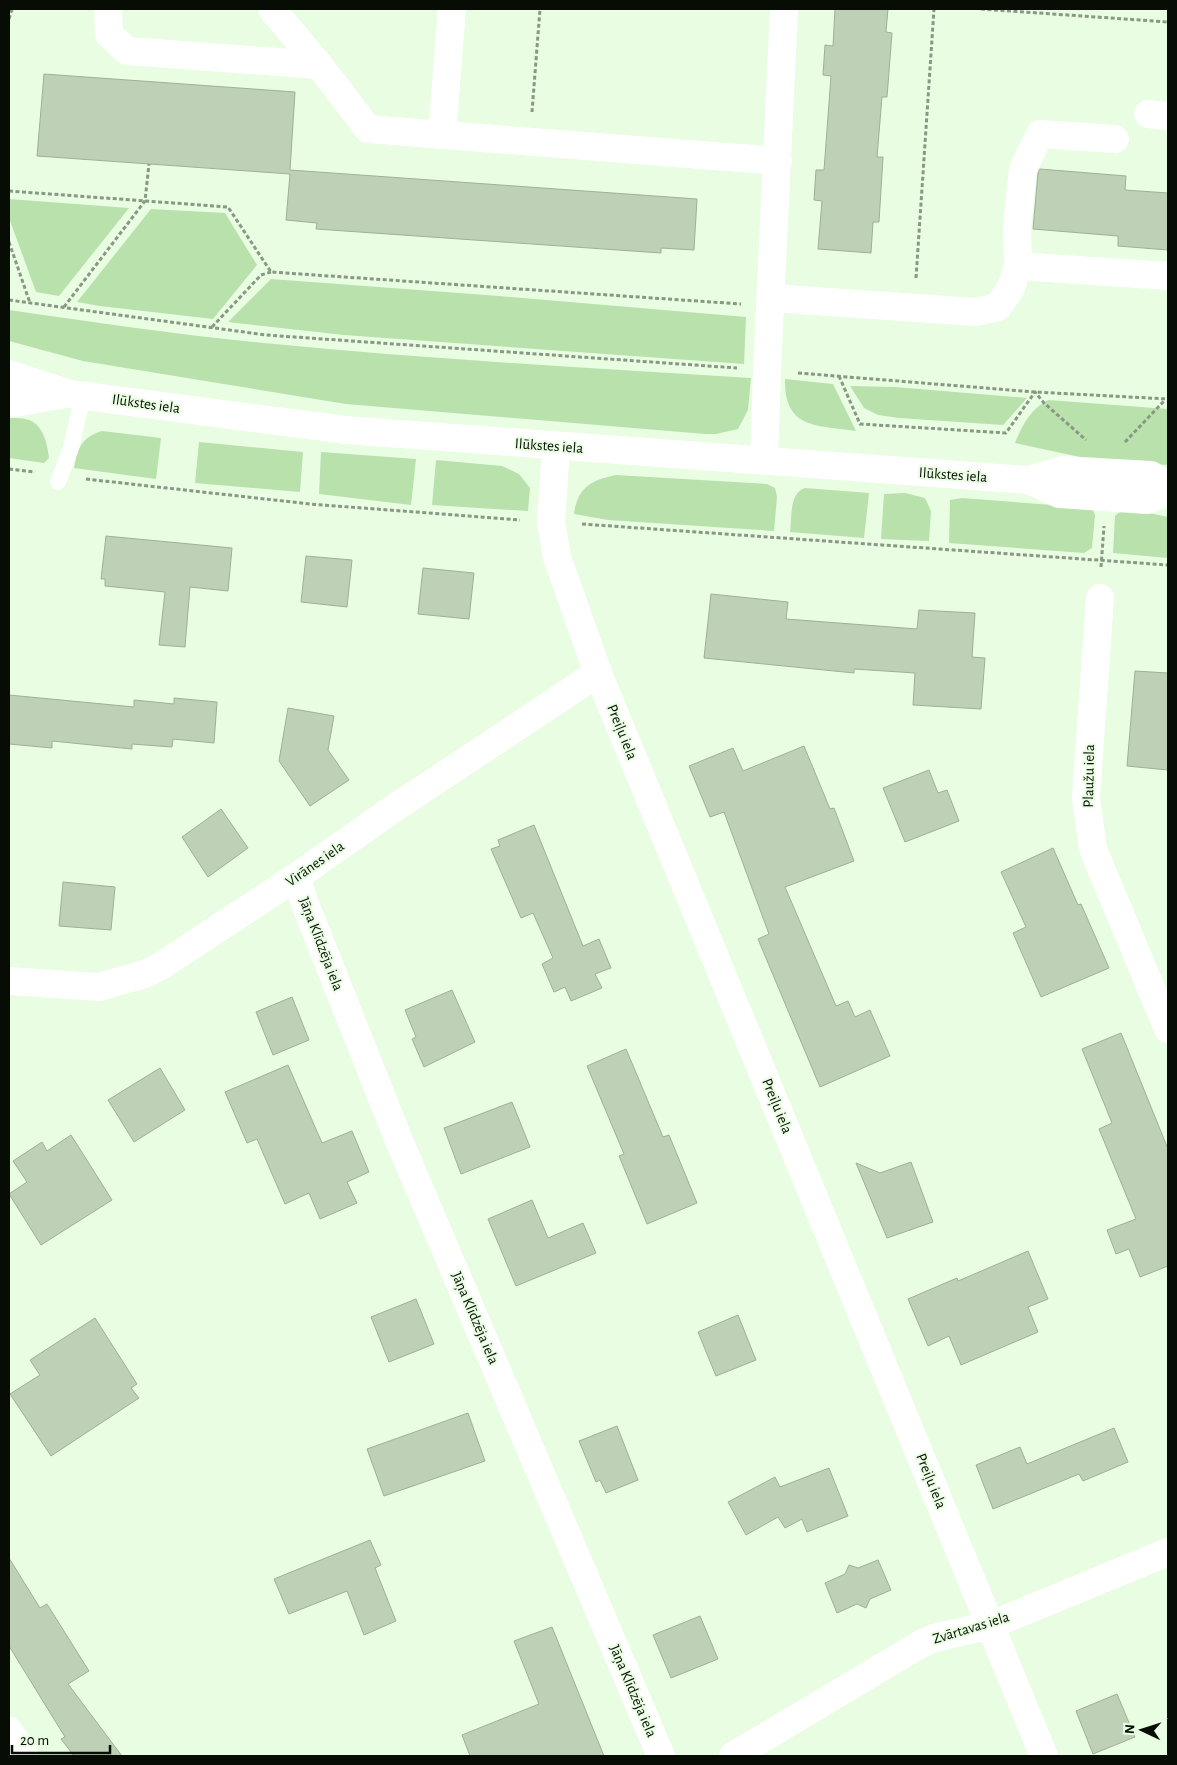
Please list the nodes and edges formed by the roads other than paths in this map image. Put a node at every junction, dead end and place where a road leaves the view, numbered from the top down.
1 (108, 9) edge
2 (272, 9) edge
3 (452, 9) edge
4 (784, 9) edge
5 (319, 65) junction
6 (442, 135) junction
7 (1115, 139) dead end
8 (778, 162) junction
9 (1018, 266) junction
10 (1168, 276) edge
11 (771, 298) junction
12 (9, 354) edge
13 (9, 374) edge
14 (77, 394) junction
15 (9, 402) edge
16 (556, 446) junction
17 (764, 461) junction
18 (59, 479) road end
19 (1029, 480) junction
20 (1168, 486) edge
21 (1168, 492) edge
22 (1100, 598) dead end
23 (598, 674) junction
24 (296, 878) junction
25 (9, 981) edge
26 (1168, 1029) edge
27 (1168, 1552) edge
28 (991, 1625) junction
29 (9, 1731) edge
30 (25, 1756) edge
31 (661, 1756) edge
32 (733, 1756) edge
33 (1044, 1756) edge

1 - 5 street
2 - 5 street
3 - 6 street
4 - 8 street
5 - 6 street
6 - 8 street
7 - 9 street
8 - 11 street
9 - 10 street
9 - 11 street
11 - 17 street
12 - 14 street
13 - 14 street, Ilūkstes iela
14 - 15 street, Ilūkstes iela
14 - 16 street, Ilūkstes iela
14 - 18 lane
16 - 17 street, Ilūkstes iela
16 - 23 street, Preiļu iela
17 - 19 street, Ilūkstes iela
19 - 20 street, Ilūkstes iela
19 - 21 street, Ilūkstes iela
22 - 26 street, Plaužu iela
23 - 24 street, Virānes iela
23 - 28 street, Preiļu iela
24 - 25 street, Virānes iela
24 - 31 street, Jāņa Klīdzēja iela
27 - 28 street, Zvārtavas iela
28 - 32 street, Zvārtavas iela
28 - 33 street, Preiļu iela
29 - 30 street

